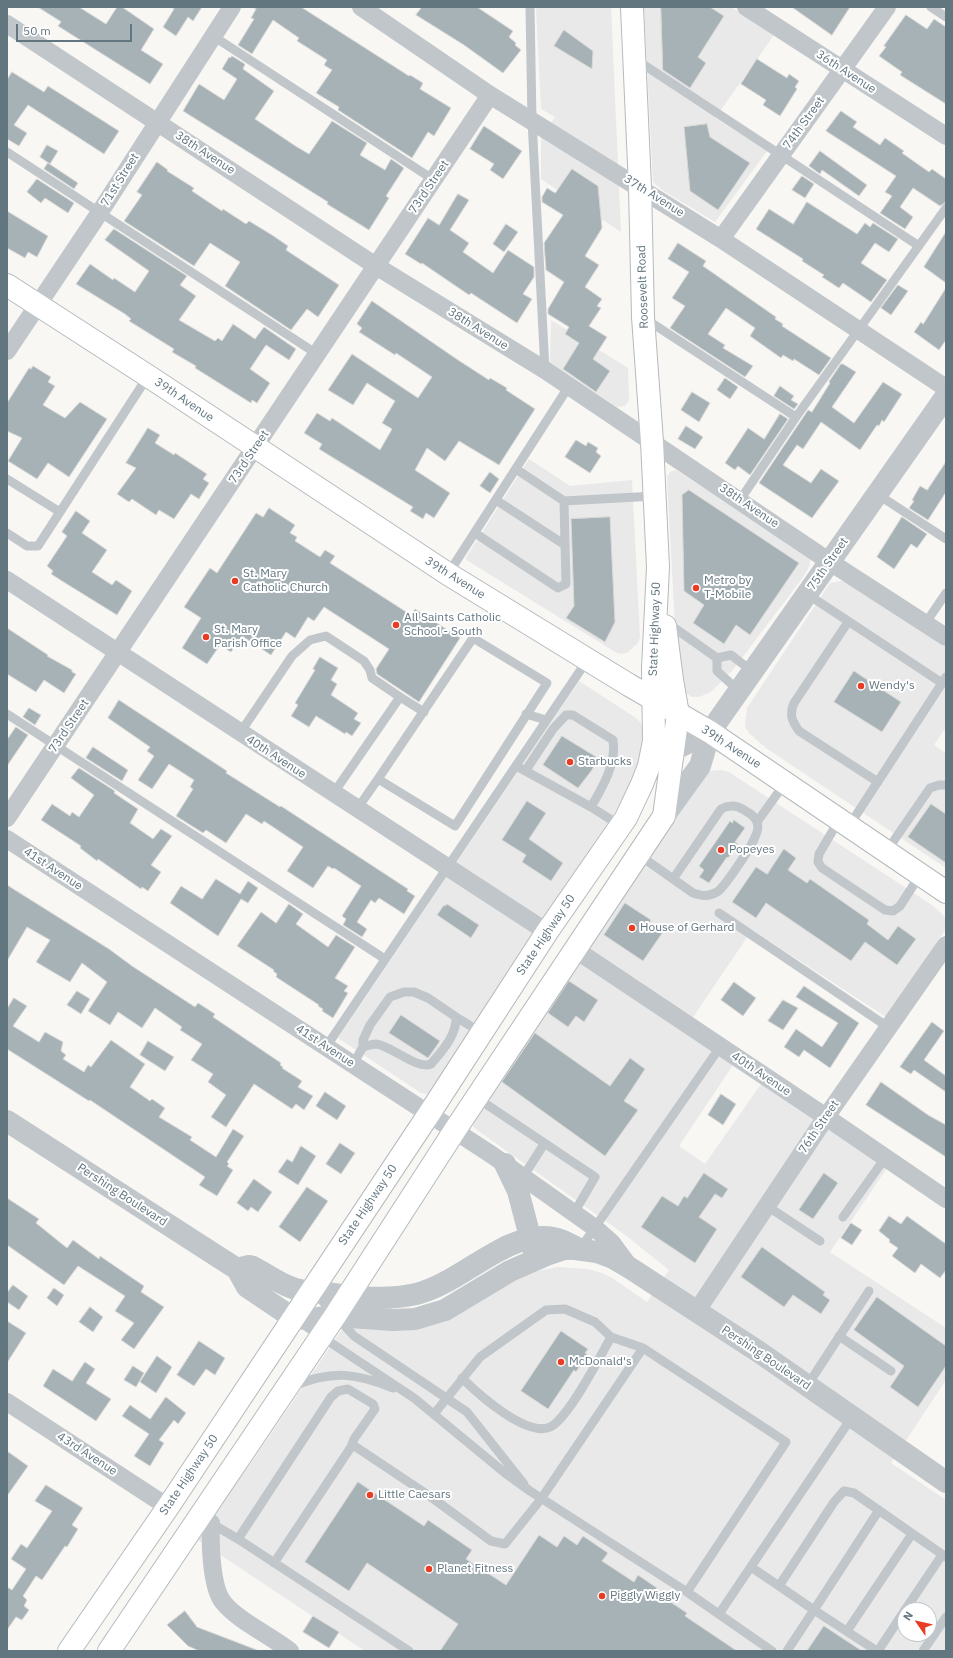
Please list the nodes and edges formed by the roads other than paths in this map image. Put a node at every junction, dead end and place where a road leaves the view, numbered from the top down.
1 (232, 7) edge
2 (361, 7) edge
3 (530, 7) edge
4 (632, 7) edge
5 (746, 7) edge
6 (887, 7) edge
7 (931, 7) edge
8 (946, 16) edge
9 (7, 24) edge
10 (213, 36) junction
11 (634, 58) junction
12 (842, 69) junction
13 (490, 95) junction
14 (532, 121) junction
15 (157, 122) junction
16 (946, 136) edge
17 (7, 152) edge
18 (781, 154) junction
19 (434, 180) junction
20 (640, 187) junction
21 (946, 208) edge
22 (100, 212) junction
23 (721, 239) junction
24 (919, 246) junction
25 (376, 266) junction
26 (7, 285) edge
27 (38, 305) junction
28 (643, 317) junction
29 (859, 330) junction
30 (7, 351) edge
31 (317, 354) junction
32 (545, 370) junction
33 (148, 376) junction
34 (569, 386) junction
35 (946, 388) edge
36 (946, 396) edge
37 (796, 417) junction
38 (652, 442) junction
39 (255, 447) junction
40 (516, 469) junction
41 (7, 479) edge
42 (878, 494) junction
43 (655, 496) junction
44 (496, 500) junction
45 (740, 500) junction
46 (564, 501) junction
47 (60, 512) junction
48 (475, 532) junction
49 (7, 533) edge
50 (946, 540) edge
51 (565, 545) junction
52 (830, 562) junction
53 (658, 567) junction
54 (448, 574) junction
55 (7, 580) edge
56 (946, 593) edge
57 (807, 594) junction
58 (664, 621) junction
59 (848, 622) junction
60 (925, 624) junction
61 (946, 637) edge
62 (117, 653) junction
63 (717, 658) junction
64 (588, 659) junction
65 (753, 672) junction
66 (944, 680) edge
67 (739, 691) junction
68 (400, 697) junction
69 (654, 700) junction
70 (555, 708) junction
71 (424, 712) junction
72 (7, 714) edge
73 (526, 714) junction
74 (678, 714) junction
75 (566, 715) junction
76 (546, 720) junction
77 (710, 732) junction
78 (240, 733) junction
79 (55, 746) junction
80 (673, 750) junction
81 (515, 766) junction
82 (526, 770) junction
83 (378, 779) junction
84 (878, 782) junction
85 (784, 783) junction
86 (642, 784) junction
87 (946, 785) edge
88 (333, 794) junction
89 (591, 807) junction
90 (357, 809) junction
91 (464, 812) junction
92 (664, 816) junction
93 (7, 818) edge
94 (478, 821) junction
95 (757, 822) junction
96 (844, 823) junction
97 (621, 826) junction
98 (7, 838) edge
99 (886, 852) junction
100 (638, 855) junction
101 (446, 867) junction
102 (920, 875) junction
103 (673, 879) junction
104 (946, 892) edge
105 (719, 913) dead end
106 (546, 932) junction
107 (946, 945) edge
108 (576, 950) junction
109 (385, 959) junction
110 (456, 1017) junction
111 (888, 1027) junction
112 (482, 1033) junction
113 (720, 1046) junction
114 (326, 1047) junction
115 (363, 1047) junction
116 (353, 1064) junction
117 (477, 1098) junction
118 (429, 1114) junction
119 (826, 1117) junction
120 (7, 1121) edge
121 (455, 1130) junction
122 (544, 1144) junction
123 (885, 1158) junction
124 (505, 1164) junction
125 (523, 1177) junction
126 (946, 1199) edge
127 (767, 1206) junction
128 (574, 1213) junction
129 (843, 1217) dead end
130 (595, 1228) junction
131 (530, 1239) junction
132 (820, 1240) dead end
133 (580, 1249) junction
134 (536, 1260) junction
135 (630, 1268) junction
136 (237, 1269) junction
137 (869, 1291) dead end
138 (310, 1292) junction
139 (348, 1296) junction
140 (696, 1312) junction
141 (335, 1316) junction
142 (292, 1318) junction
143 (321, 1336) junction
144 (839, 1336) junction
145 (611, 1337) junction
146 (642, 1348) junction
147 (891, 1371) dead end
148 (462, 1378) junction
149 (807, 1386) junction
150 (285, 1389) junction
151 (447, 1397) junction
152 (414, 1398) junction
153 (7, 1402) edge
154 (434, 1414) junction
155 (852, 1417) junction
156 (351, 1447) junction
157 (946, 1482) edge
158 (530, 1491) junction
159 (541, 1499) junction
160 (168, 1507) junction
161 (879, 1510) junction
162 (205, 1520) junction
163 (912, 1534) junction
164 (238, 1540) junction
165 (944, 1556) edge
166 (274, 1563) junction
167 (751, 1567) junction
168 (779, 1586) junction
169 (687, 1592) junction
170 (911, 1602) edge
171 (814, 1610) junction
172 (719, 1614) junction
173 (946, 1617) edge
174 (897, 1622) edge
175 (847, 1631) junction
176 (69, 1651) edge
177 (109, 1651) edge
178 (290, 1651) edge
179 (408, 1651) edge
180 (772, 1651) edge
181 (787, 1651) edge
182 (877, 1651) edge
183 (924, 1651) edge

1 - 10 street, 71st Street
2 - 13 street, 37th Avenue
3 - 14 lane
4 - 11 main road, Roosevelt Road
5 - 12 street, 36th Avenue
6 - 12 street, 74th Street
7 - 8 lane
9 - 15 street, 38th Avenue
10 - 15 street, 71st Street
10 - 19 lane
11 - 18 lane
11 - 20 main road, Roosevelt Road
12 - 16 street, 36th Avenue
12 - 18 street, 74th Street
13 - 14 street, 37th Avenue
13 - 19 street, 73rd Street
14 - 20 street, 37th Avenue
14 - 32 lane
15 - 22 street, 71st Street
15 - 25 street, 38th Avenue
17 - 22 lane
18 - 23 street, 74th Street
18 - 24 lane
19 - 25 street, 73rd Street
20 - 23 street, 37th Avenue
20 - 28 main road, Roosevelt Road
21 - 24 lane
22 - 27 street, 71st Street
22 - 31 lane
23 - 29 street, 37th Avenue
24 - 29 lane
25 - 31 street, 73rd Street
25 - 32 street, 38th Avenue
26 - 27 main road, 39th Avenue
27 - 30 street, 71st Street
27 - 33 main road, 39th Avenue
28 - 37 lane
28 - 38 main road, Roosevelt Road
29 - 35 street, 37th Avenue
29 - 37 lane
31 - 39 street, 73rd Street
32 - 34 street, 38th Avenue
33 - 39 main road, 39th Avenue
33 - 47 lane
34 - 38 street, 38th Avenue
34 - 40 lane
36 - 42 street, 75th Street
37 - 45 lane
38 - 43 main road, Roosevelt Road
38 - 45 street, 38th Avenue
39 - 54 main road, 39th Avenue
39 - 62 street, 73rd Street
40 - 44 lane
40 - 46 lane
41 - 47 lane
42 - 50 lane
42 - 52 street, 75th Street
43 - 46 lane
43 - 53 main road, Roosevelt Road
44 - 48 lane
44 - 51 lane
45 - 52 street, 38th Avenue
46 - 51 lane
47 - 49 lane
48 - 51 lane
48 - 54 lane
52 - 57 street, 75th Street
52 - 60 street, 38th Avenue
53 - 58 main road, State Highway 50
53 - 69 main road, State Highway 50
54 - 64 main road, 39th Avenue
55 - 62 street, 40th Avenue
56 - 60 lane
57 - 59 lane
57 - 65 street, 75th Street
58 - 63 lane
58 - 74 main road, State Highway 50
59 - 66 lane
59 - 84 lane
60 - 61 street, 38th Avenue
62 - 78 street, 40th Avenue
62 - 79 street, 73rd Street
63 - 65 lane
63 - 67 lane
64 - 69 main road, 39th Avenue
64 - 70 lane
65 - 67 street, 75th Street
66 - 84 lane
67 - 77 street, 75th Street
68 - 71 lane
68 - 78 lane
68 - 88 lane
69 - 74 main road, 39th Avenue
69 - 86 main road, State Highway 50
70 - 75 lane
70 - 76 lane
71 - 73 lane
71 - 83 lane
72 - 79 lane
73 - 76 lane
73 - 91 lane
74 - 77 main road, 39th Avenue
74 - 80 main road, State Highway 50
75 - 82 lane
75 - 89 lane
76 - 81 lane
77 - 80 street, 75th Street
77 - 85 main road, 39th Avenue
77 - 92 street, 75th Street
78 - 88 street, 40th Avenue
79 - 93 street, 73rd Street
79 - 109 lane
80 - 86 street, 75th Street
80 - 92 main road, State Highway 50
81 - 82 lane
81 - 94 lane
82 - 89 lane
83 - 90 lane
83 - 91 lane
84 - 96 lane
85 - 95 lane
85 - 96 main road, 39th Avenue
86 - 97 main road, State Highway 50
87 - 99 lane
88 - 90 street, 40th Avenue
89 - 97 lane
90 - 101 street, 40th Avenue
91 - 94 lane
92 - 100 main road, State Highway 50
94 - 101 lane
95 - 103 lane
95 - 103 lane
96 - 99 main road, 39th Avenue
96 - 102 lane
97 - 106 main road, State Highway 50
98 - 114 street, 41st Avenue
99 - 102 main road, 39th Avenue
100 - 103 lane
100 - 108 main road, State Highway 50
101 - 106 street, 40th Avenue
101 - 109 lane
102 - 104 main road, 39th Avenue
105 - 111 lane
106 - 112 main road, State Highway 50
107 - 111 street, 76th Street
108 - 113 street, 40th Avenue
108 - 117 main road, State Highway 50
109 - 114 lane
110 - 112 lane
110 - 115 lane
110 - 115 lane
111 - 119 street, 76th Street
112 - 118 main road, State Highway 50
113 - 119 street, 40th Avenue
113 - 130 lane
114 - 116 street, 41st Avenue
115 - 116 lane
116 - 118 street, 41st Avenue
117 - 121 main road, State Highway 50
117 - 122 lane
118 - 121 street, 41st Avenue
118 - 138 main road, State Highway 50
119 - 123 street, 40th Avenue
119 - 127 street, 76th Street
120 - 136 street, Pershing Boulevard
121 - 124 street, 41st Avenue
121 - 139 main road, State Highway 50
122 - 125 lane
122 - 128 lane
123 - 126 street, 40th Avenue
123 - 129 lane
124 - 125 street, 41st Avenue
124 - 131 street
125 - 128 street, 41st Avenue
127 - 132 lane
127 - 140 street, 76th Street
128 - 130 street, 41st Avenue
130 - 133 lane
130 - 135 street, 41st Avenue
131 - 133 street, Pershing Boulevard
131 - 134 street
131 - 139 street, Pershing Boulevard
133 - 134 street, Pershing Boulevard
133 - 135 street, Pershing Boulevard
134 - 141 street, Pershing Boulevard
135 - 140 street, Pershing Boulevard
136 - 138 street, Pershing Boulevard
136 - 142 street, Pershing Boulevard
137 - 144 lane
138 - 139 street, Pershing Boulevard
138 - 141 lane
138 - 142 main road, State Highway 50
139 - 141 main road, State Highway 50
140 - 149 street, Pershing Boulevard
141 - 142 street, Pershing Boulevard
141 - 143 main road, State Highway 50
141 - 151 lane
142 - 143 lane
142 - 160 main road, State Highway 50
143 - 150 main road, State Highway 50
143 - 152 lane
144 - 147 lane
144 - 149 lane
145 - 146 lane
145 - 148 lane
145 - 148 lane
146 - 159 lane
146 - 169 lane
148 - 151 lane
149 - 155 street, Pershing Boulevard
150 - 152 lane
150 - 162 main road, State Highway 50
151 - 154 lane
151 - 158 lane
152 - 154 lane
153 - 160 street, 43rd Avenue
154 - 158 lane
155 - 157 street, Pershing Boulevard
155 - 167 lane
156 - 159 lane
156 - 164 lane
156 - 166 lane
158 - 159 lane
159 - 169 lane
160 - 176 main road, State Highway 50
161 - 163 lane
161 - 168 lane
161 - 171 lane
162 - 164 lane
162 - 177 main road, State Highway 50
162 - 178 street
163 - 165 lane
163 - 175 lane
164 - 166 lane
165 - 170 lane
166 - 179 lane
167 - 168 lane
167 - 172 lane
168 - 171 lane
169 - 172 lane
171 - 175 lane
171 - 181 lane
172 - 180 lane
173 - 183 lane
174 - 182 lane
175 - 182 lane

